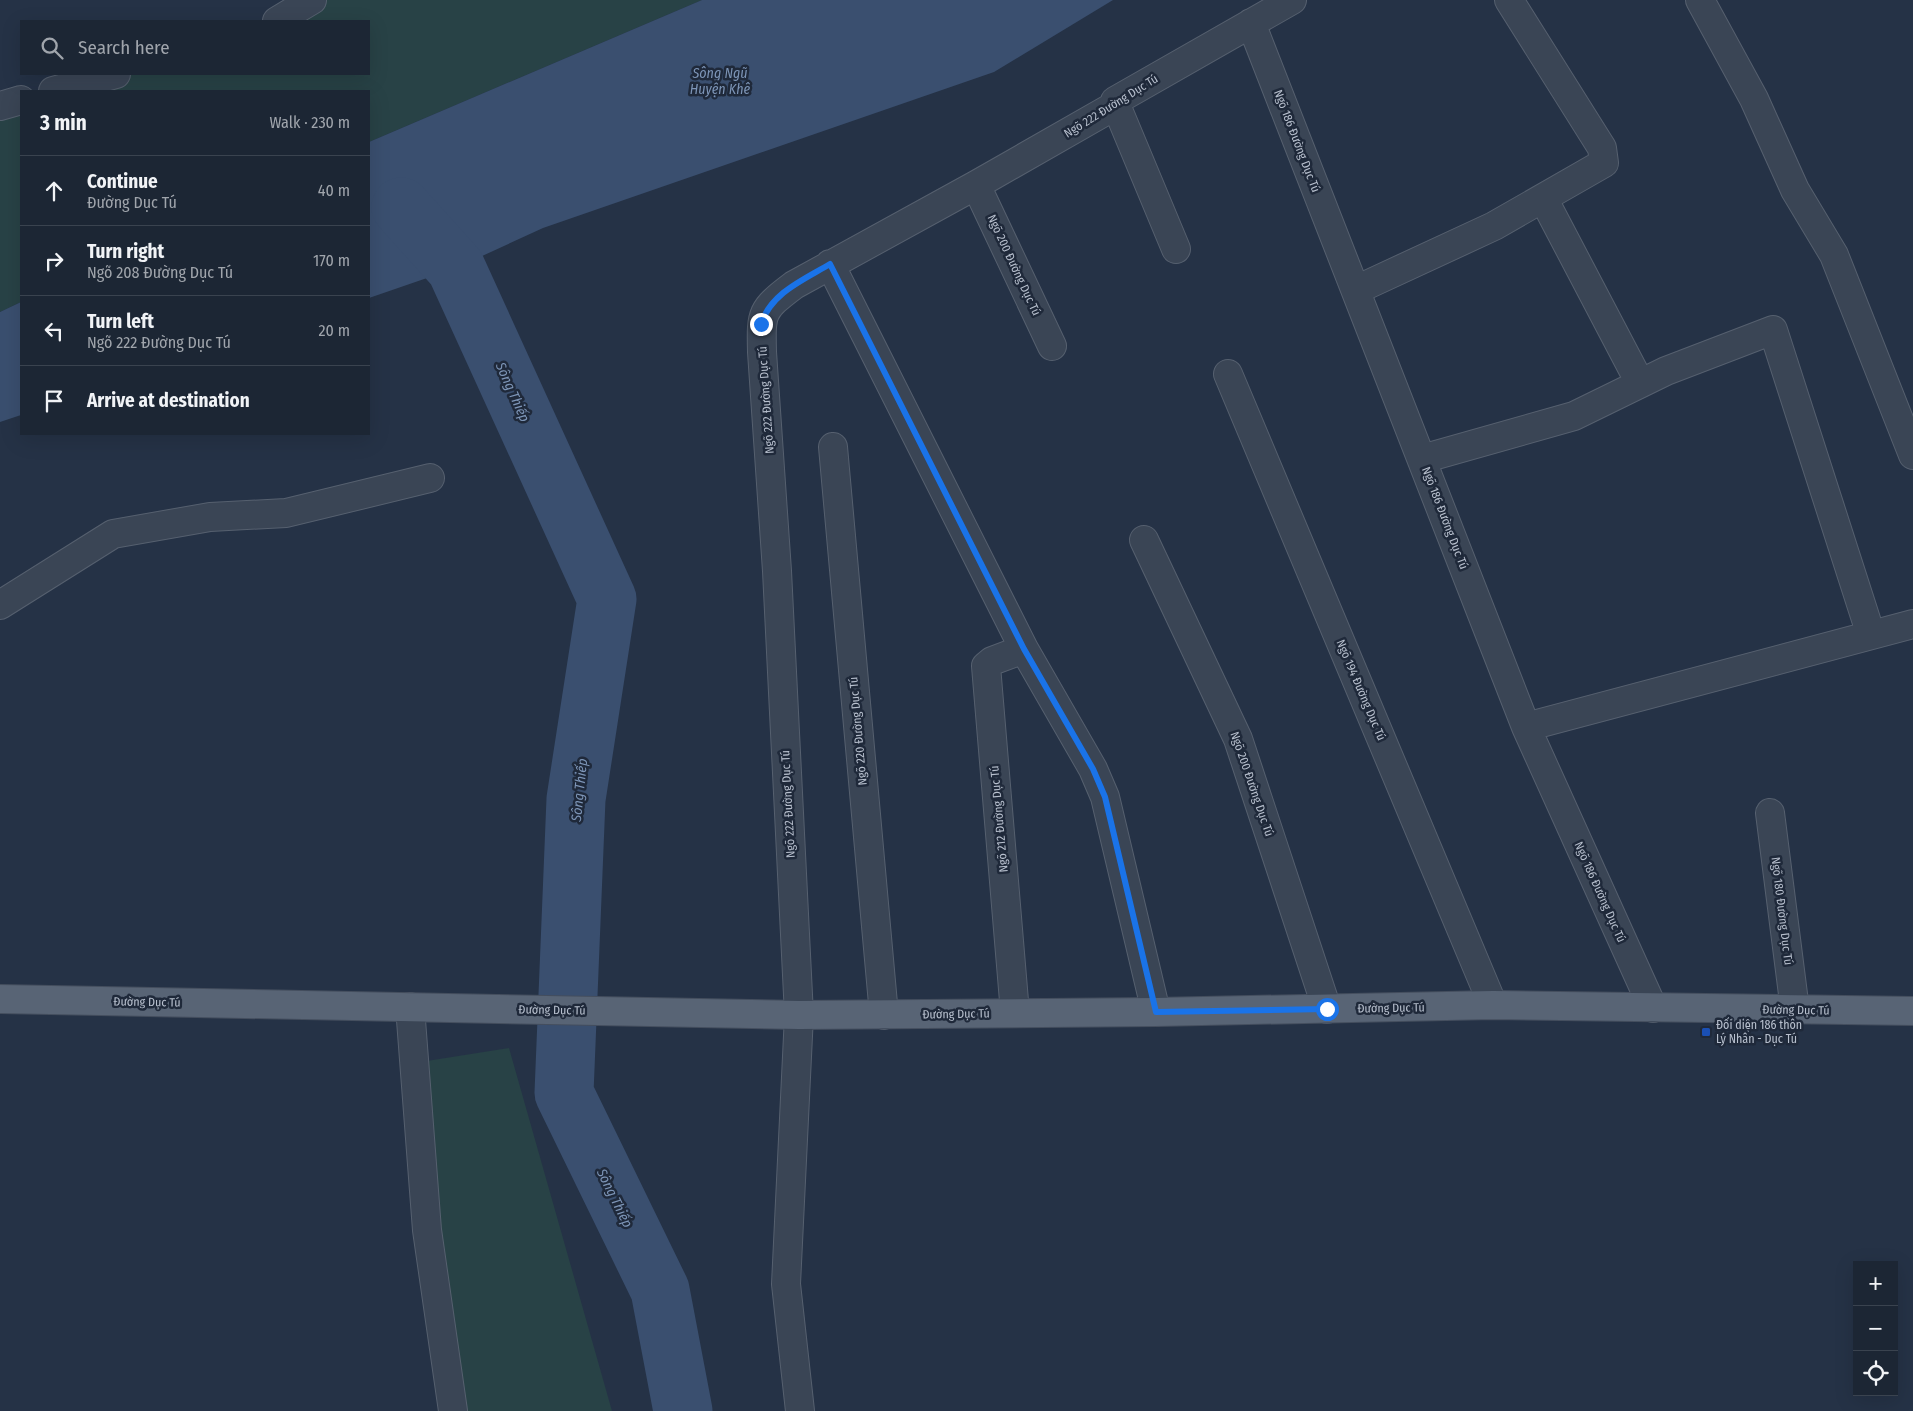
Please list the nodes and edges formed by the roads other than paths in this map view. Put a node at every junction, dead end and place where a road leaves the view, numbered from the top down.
1 (312, 0) edge
2 (1292, 0) edge
3 (1509, 0) edge
4 (1700, 0) edge
5 (279, 20) edge
6 (1251, 23) junction
7 (112, 75) edge
8 (57, 90) edge
9 (20, 100) edge
10 (1116, 105) junction
11 (0, 106) edge
12 (976, 185) junction
13 (1543, 198) junction
14 (1176, 249) dead end
15 (830, 264) junction
16 (1356, 290) junction
17 (1052, 346) dead end
18 (1228, 374) dead end
19 (1640, 383) junction
20 (833, 447) dead end
21 (1913, 455) edge
22 (1422, 459) junction
23 (430, 478) dead end
24 (1144, 540) dead end
25 (0, 605) edge
26 (1913, 624) edge
27 (1871, 635) junction
28 (1024, 649) junction
29 (1526, 727) junction
30 (1770, 813) dead end
31 (0, 999) edge
32 (1493, 1006) junction
33 (410, 1007) junction
34 (1653, 1008) junction
35 (1327, 1009) junction
36 (1795, 1010) junction
37 (1913, 1011) edge
38 (1156, 1012) junction
39 (1015, 1013) junction
40 (884, 1014) junction
41 (799, 1015) junction
42 (453, 1411) edge
43 (800, 1411) edge

1 - 5 street
2 - 6 street, Ngõ 222 Đường Dục Tú
3 - 13 street
4 - 21 street
6 - 10 street, Ngõ 222 Đường Dục Tú
6 - 16 street, Ngõ 186 Đường Dục Tú
7 - 8 street
9 - 11 street
10 - 12 street, Ngõ 222 Đường Dục Tú
10 - 14 street
12 - 15 street, Ngõ 222 Đường Dục Tú
12 - 17 street, Ngõ 200 Đường Dục Tú
13 - 16 street
13 - 19 street
15 - 28 street
15 - 41 street, Ngõ 222 Đường Dục Tú
16 - 22 street, Ngõ 186 Đường Dục Tú
18 - 32 street, Ngõ 194 Đường Dục Tú
19 - 22 street
19 - 27 street
20 - 40 street, Ngõ 220 Đường Dục Tú
22 - 29 street, Ngõ 186 Đường Dục Tú
23 - 25 street
24 - 35 street, Ngõ 200 Đường Dục Tú
26 - 27 street
27 - 29 street
28 - 38 street
28 - 39 street, Ngõ 212 Đường Dục Tú
29 - 34 street, Ngõ 186 Đường Dục Tú
30 - 36 street, Ngõ 180 Đường Dục Tú
31 - 33 main road, Đường Dục Tú
32 - 34 main road, Đường Dục Tú
32 - 35 main road, Đường Dục Tú
33 - 41 main road, Đường Dục Tú
33 - 42 street
34 - 36 main road, Đường Dục Tú
35 - 38 main road, Đường Dục Tú
36 - 37 main road, Đường Dục Tú
38 - 39 main road, Đường Dục Tú
39 - 40 main road, Đường Dục Tú
40 - 41 main road, Đường Dục Tú
41 - 43 street, Ngõ 222 Đường Dục Tú

